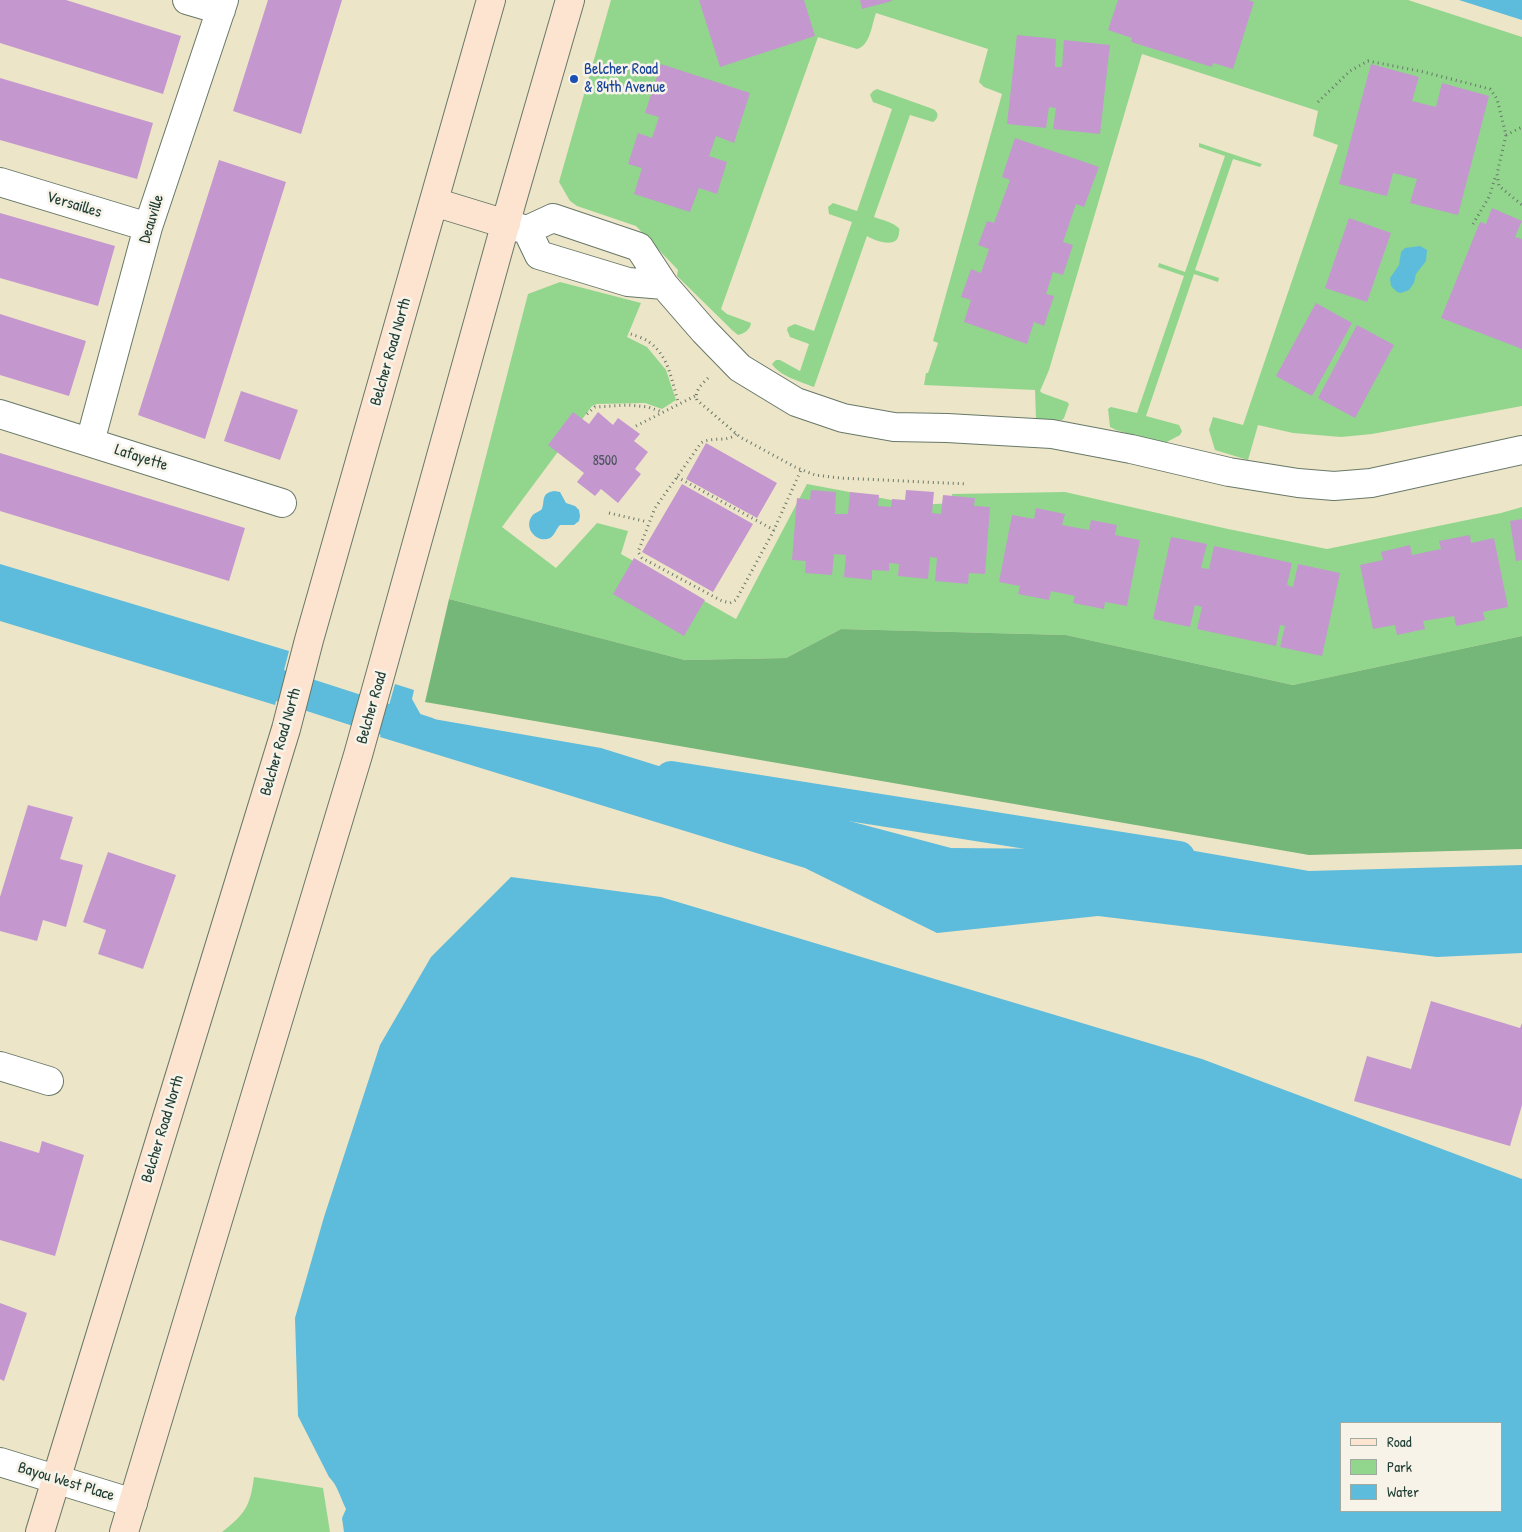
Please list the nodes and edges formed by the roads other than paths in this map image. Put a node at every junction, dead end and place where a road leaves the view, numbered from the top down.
1 (187, 0) edge
2 (490, 0) edge
3 (570, 0) edge
4 (222, 5) edge
5 (0, 182) edge
6 (434, 202) junction
7 (148, 227) junction
8 (516, 227) junction
9 (664, 285) junction
10 (0, 414) edge
11 (90, 442) junction
12 (1522, 450) edge
13 (282, 503) dead end
14 (0, 1066) edge
15 (49, 1081) dead end
16 (0, 1462) edge
17 (56, 1479) junction
18 (133, 1503) junction
19 (40, 1532) edge
20 (124, 1532) edge

1 - 4 street
2 - 6 main road, Belcher Road North
3 - 8 main road
4 - 7 street, Deauville
5 - 7 street, Versailles
6 - 8 main road
6 - 17 main road, Belcher Road North
7 - 11 street, Deauville
8 - 9 street
8 - 9 street
8 - 18 main road, Belcher Road
9 - 12 street
10 - 11 street, Lafayette
11 - 13 street, Lafayette
14 - 15 street
16 - 17 street, Bayou West Place
17 - 18 street, Bayou West Place
17 - 19 main road
18 - 20 main road

